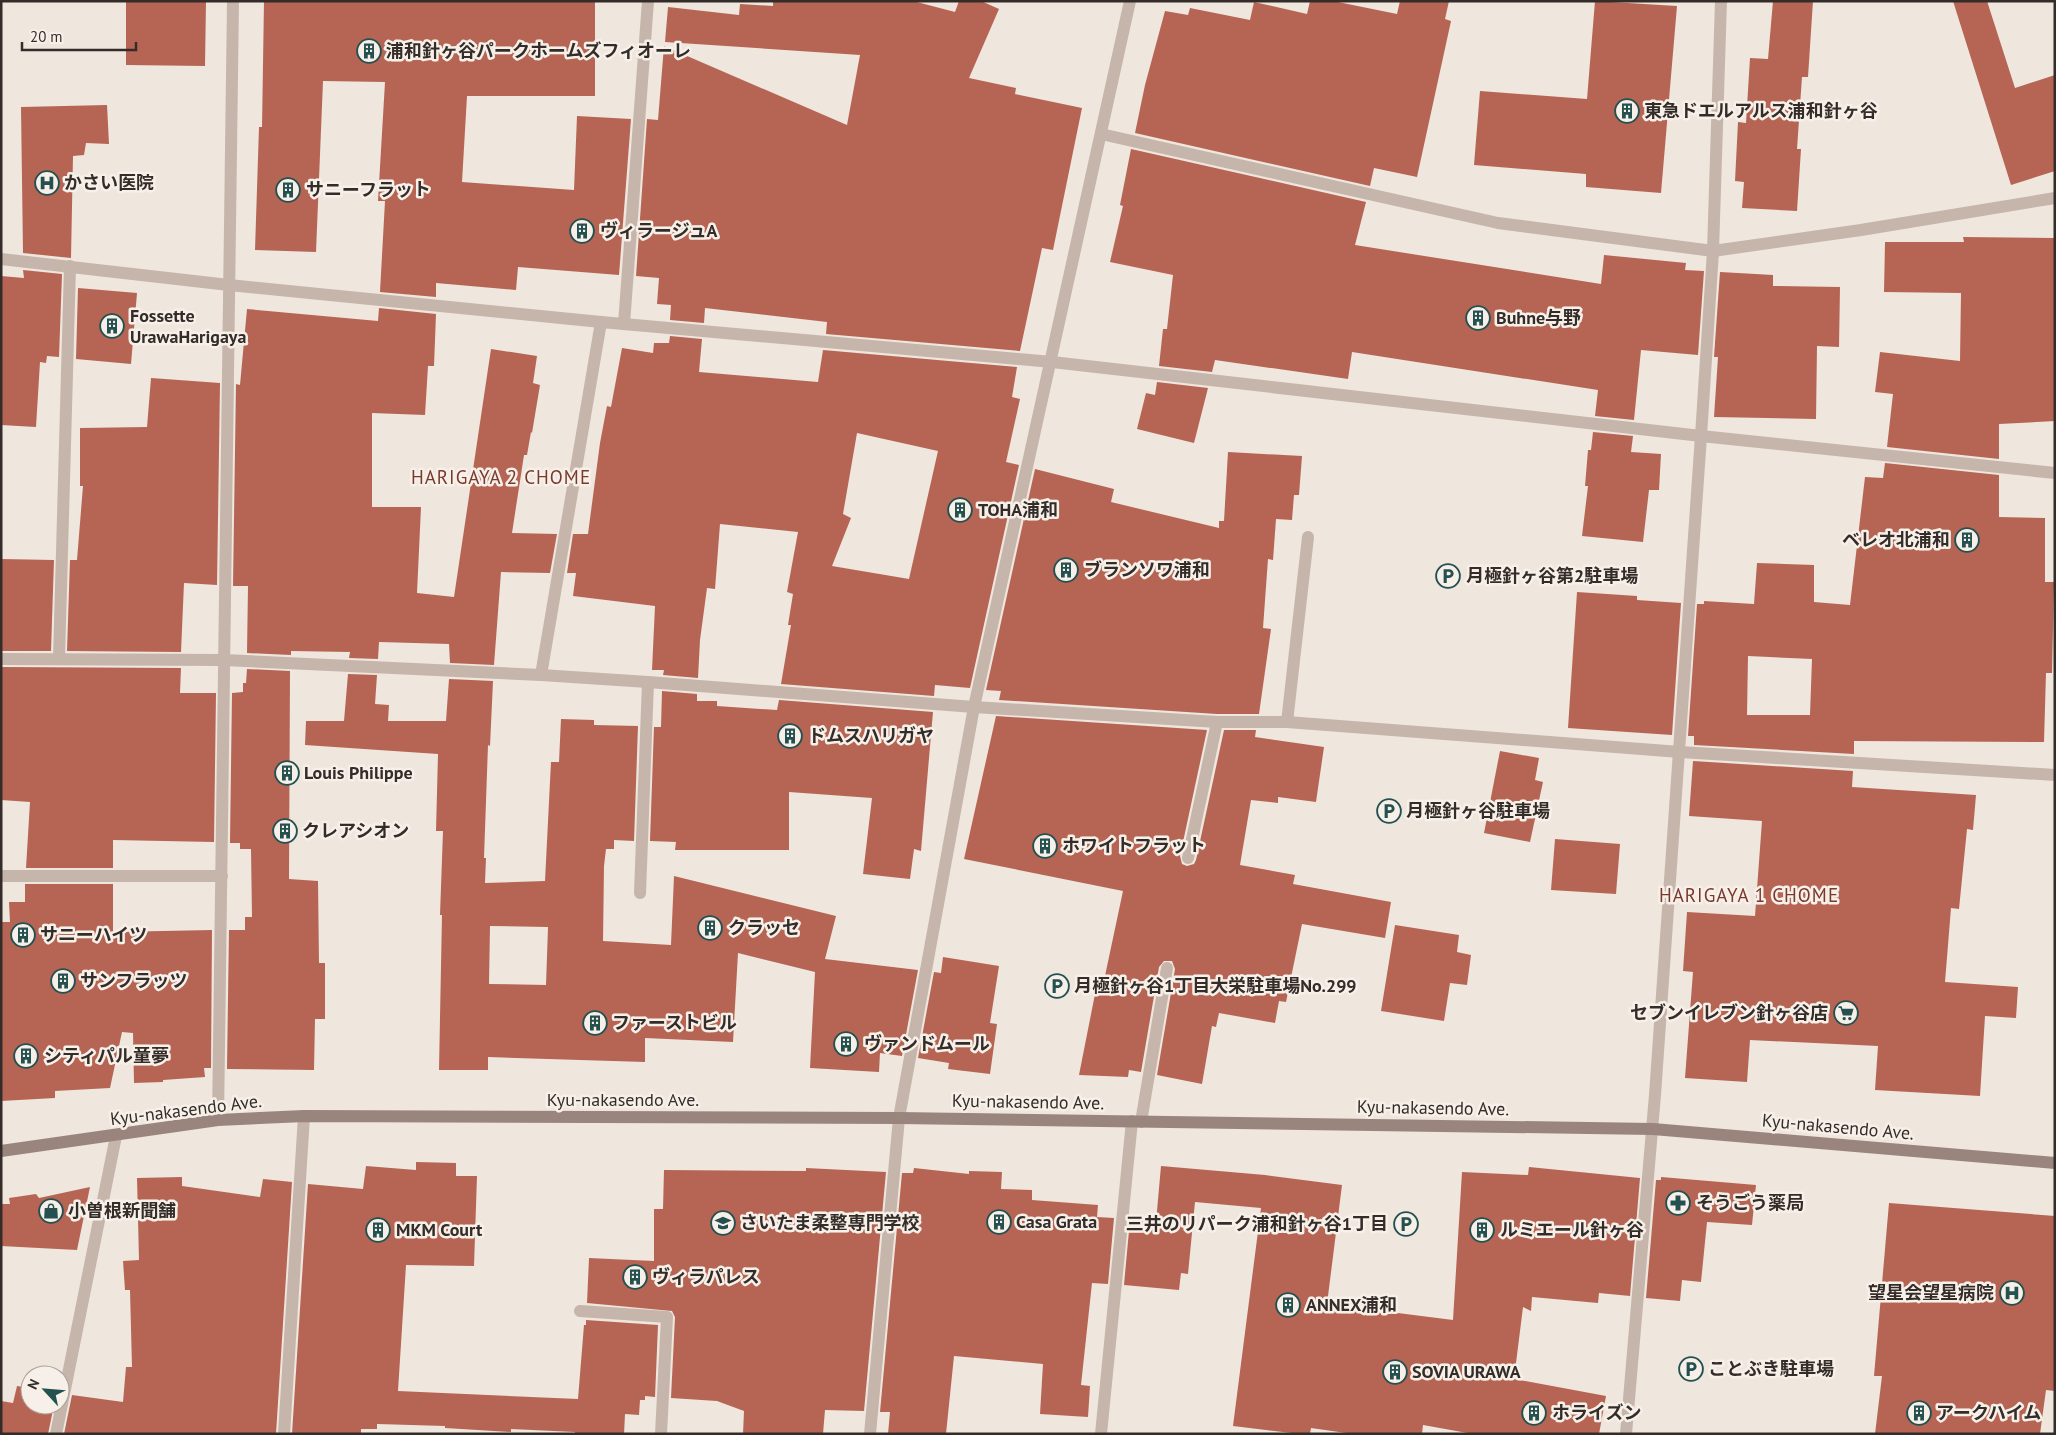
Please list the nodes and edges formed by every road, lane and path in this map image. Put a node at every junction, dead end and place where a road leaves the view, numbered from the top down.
1 (233, 1) edge
2 (648, 1) edge
3 (1130, 1) edge
4 (1721, 1) edge
5 (1101, 134) junction
6 (2055, 198) edge
7 (1713, 251) junction
8 (1, 258) edge
9 (70, 266) junction
10 (229, 285) junction
11 (601, 322) junction
12 (624, 324) junction
13 (1052, 362) junction
14 (1701, 436) junction
15 (2055, 473) edge
16 (1308, 538) dead end
17 (1, 659) edge
18 (59, 659) junction
19 (224, 660) junction
20 (541, 675) junction
21 (648, 682) junction
22 (974, 707) junction
23 (1217, 722) junction
24 (1287, 722) junction
25 (1680, 752) junction
26 (2055, 775) edge
27 (1188, 858) dead end
28 (1, 876) edge
29 (222, 876) junction
30 (640, 893) dead end
31 (1167, 968) dead end
32 (304, 1116) junction
33 (899, 1118) junction
34 (218, 1120) junction
35 (1136, 1121) junction
36 (1653, 1129) junction
37 (116, 1136) junction
38 (1, 1151) edge
39 (2055, 1163) edge
40 (580, 1311) dead end
41 (56, 1434) edge
42 (284, 1434) edge
43 (660, 1434) edge
44 (870, 1434) edge
45 (1101, 1434) edge
46 (1626, 1434) edge

1 - 10 street
2 - 12 street
3 - 5 street
4 - 7 street
5 - 7 street
5 - 13 street
6 - 7 street
7 - 14 street
8 - 9 street
9 - 10 street
9 - 18 street
10 - 11 street
10 - 19 street
11 - 12 street
11 - 20 street
12 - 13 street
13 - 14 street
13 - 22 street
14 - 15 street
14 - 25 street
16 - 24 street
17 - 18 street
18 - 19 street
19 - 20 street
19 - 29 street
20 - 21 street
21 - 22 street
21 - 30 street
22 - 23 street
22 - 33 street
23 - 24 street
23 - 27 street
24 - 25 street
25 - 26 street
25 - 36 street
28 - 29 street
29 - 34 street
31 - 35 street
32 - 33 main road, Kyu-nakasendo Ave.
32 - 34 main road, Kyu-nakasendo Ave.
32 - 42 street
33 - 35 main road, Kyu-nakasendo Ave.
33 - 44 street
34 - 37 main road, Kyu-nakasendo Ave.
35 - 36 main road, Kyu-nakasendo Ave.
35 - 45 street
36 - 39 main road, Kyu-nakasendo Ave.
36 - 46 street
37 - 38 main road, Kyu-nakasendo Ave.
37 - 41 street
40 - 43 street

